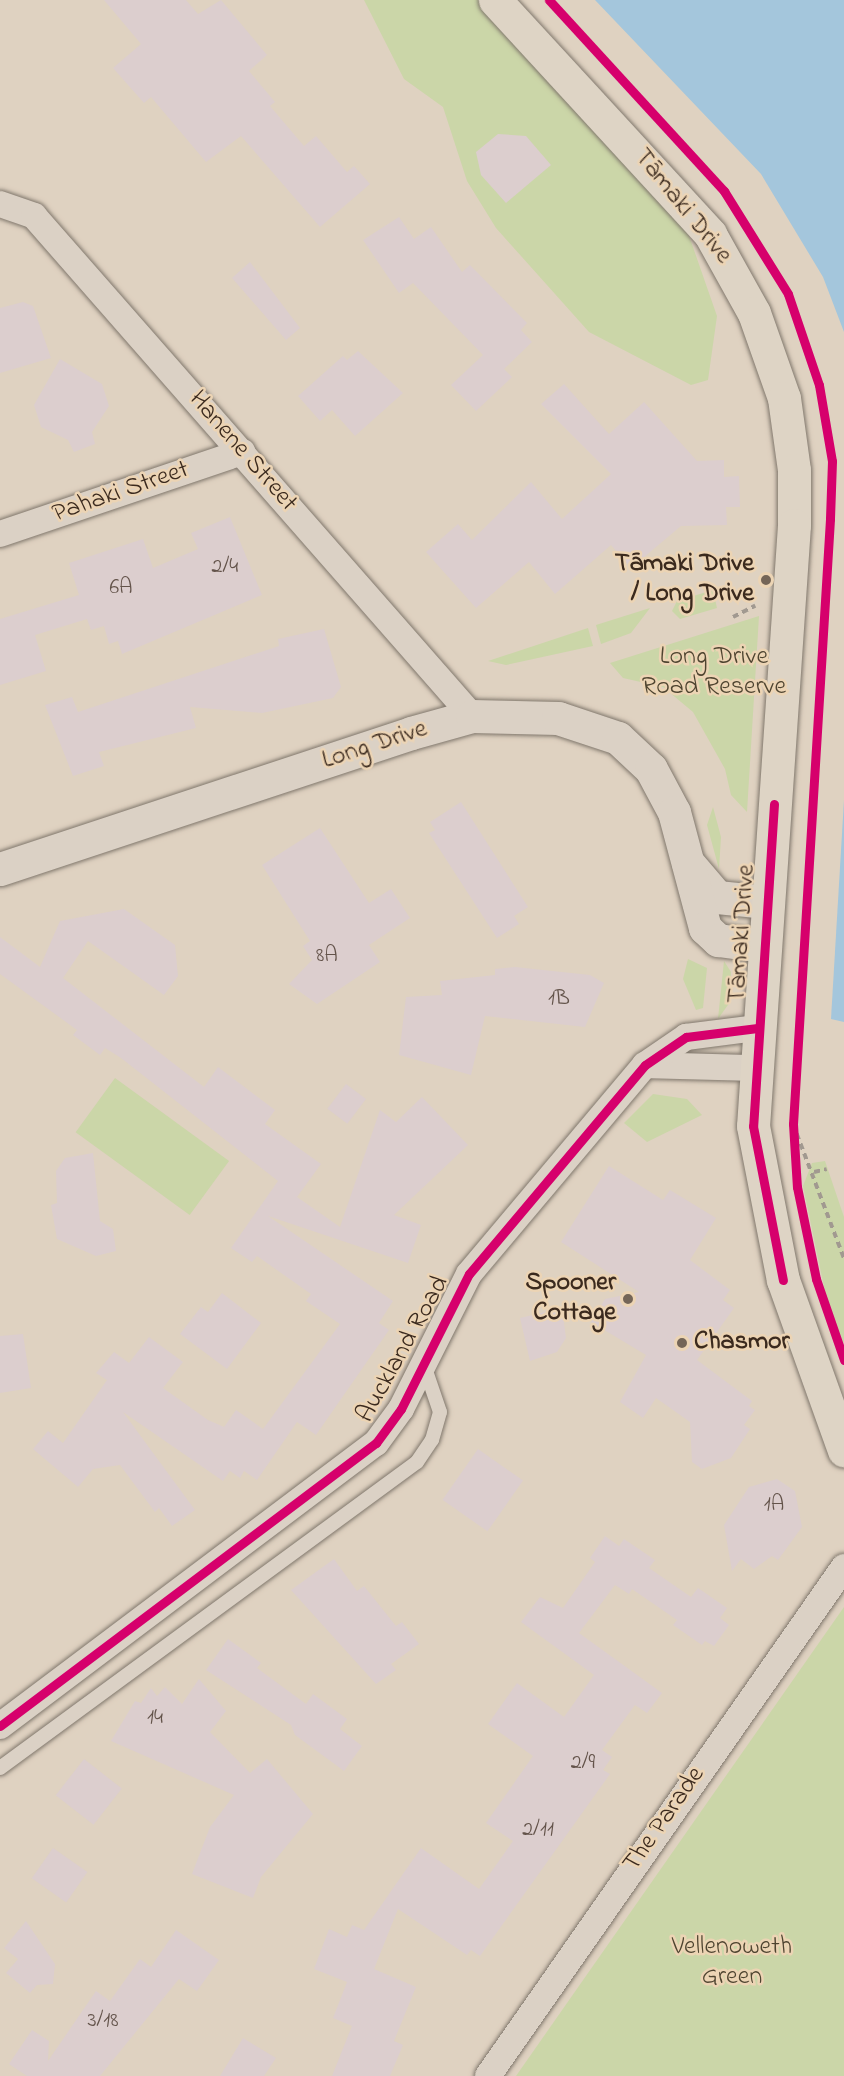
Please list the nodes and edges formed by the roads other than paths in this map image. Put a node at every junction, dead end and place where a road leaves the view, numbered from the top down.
1 (495, 0) edge
2 (0, 204) edge
3 (242, 452) junction
4 (0, 534) edge
5 (472, 716) junction
6 (686, 859) junction
7 (0, 870) edge
8 (767, 902) junction
9 (763, 946) junction
10 (757, 1028) junction
11 (645, 1065) junction
12 (753, 1068) junction
13 (423, 1363) junction
14 (844, 1450) edge
15 (844, 1567) edge
16 (0, 1726) edge
17 (0, 1768) edge
18 (488, 2076) edge

1 - 8 main road, Tāmaki Drive
2 - 3 street, Hanene Street
3 - 4 street, Pahaki Street
3 - 5 street, Hanene Street
5 - 6 street, Long Drive
5 - 7 street, Long Drive
6 - 8 street, Long Drive
6 - 9 street, Long Drive
8 - 9 main road, Tāmaki Drive
9 - 10 main road, Tāmaki Drive
10 - 11 street, Auckland Road
10 - 12 main road, Tāmaki Drive
11 - 12 street
11 - 13 street, Auckland Road
12 - 14 main road, Tāmaki Drive
13 - 16 street, Auckland Road
13 - 17 lane
15 - 18 street, The Parade

